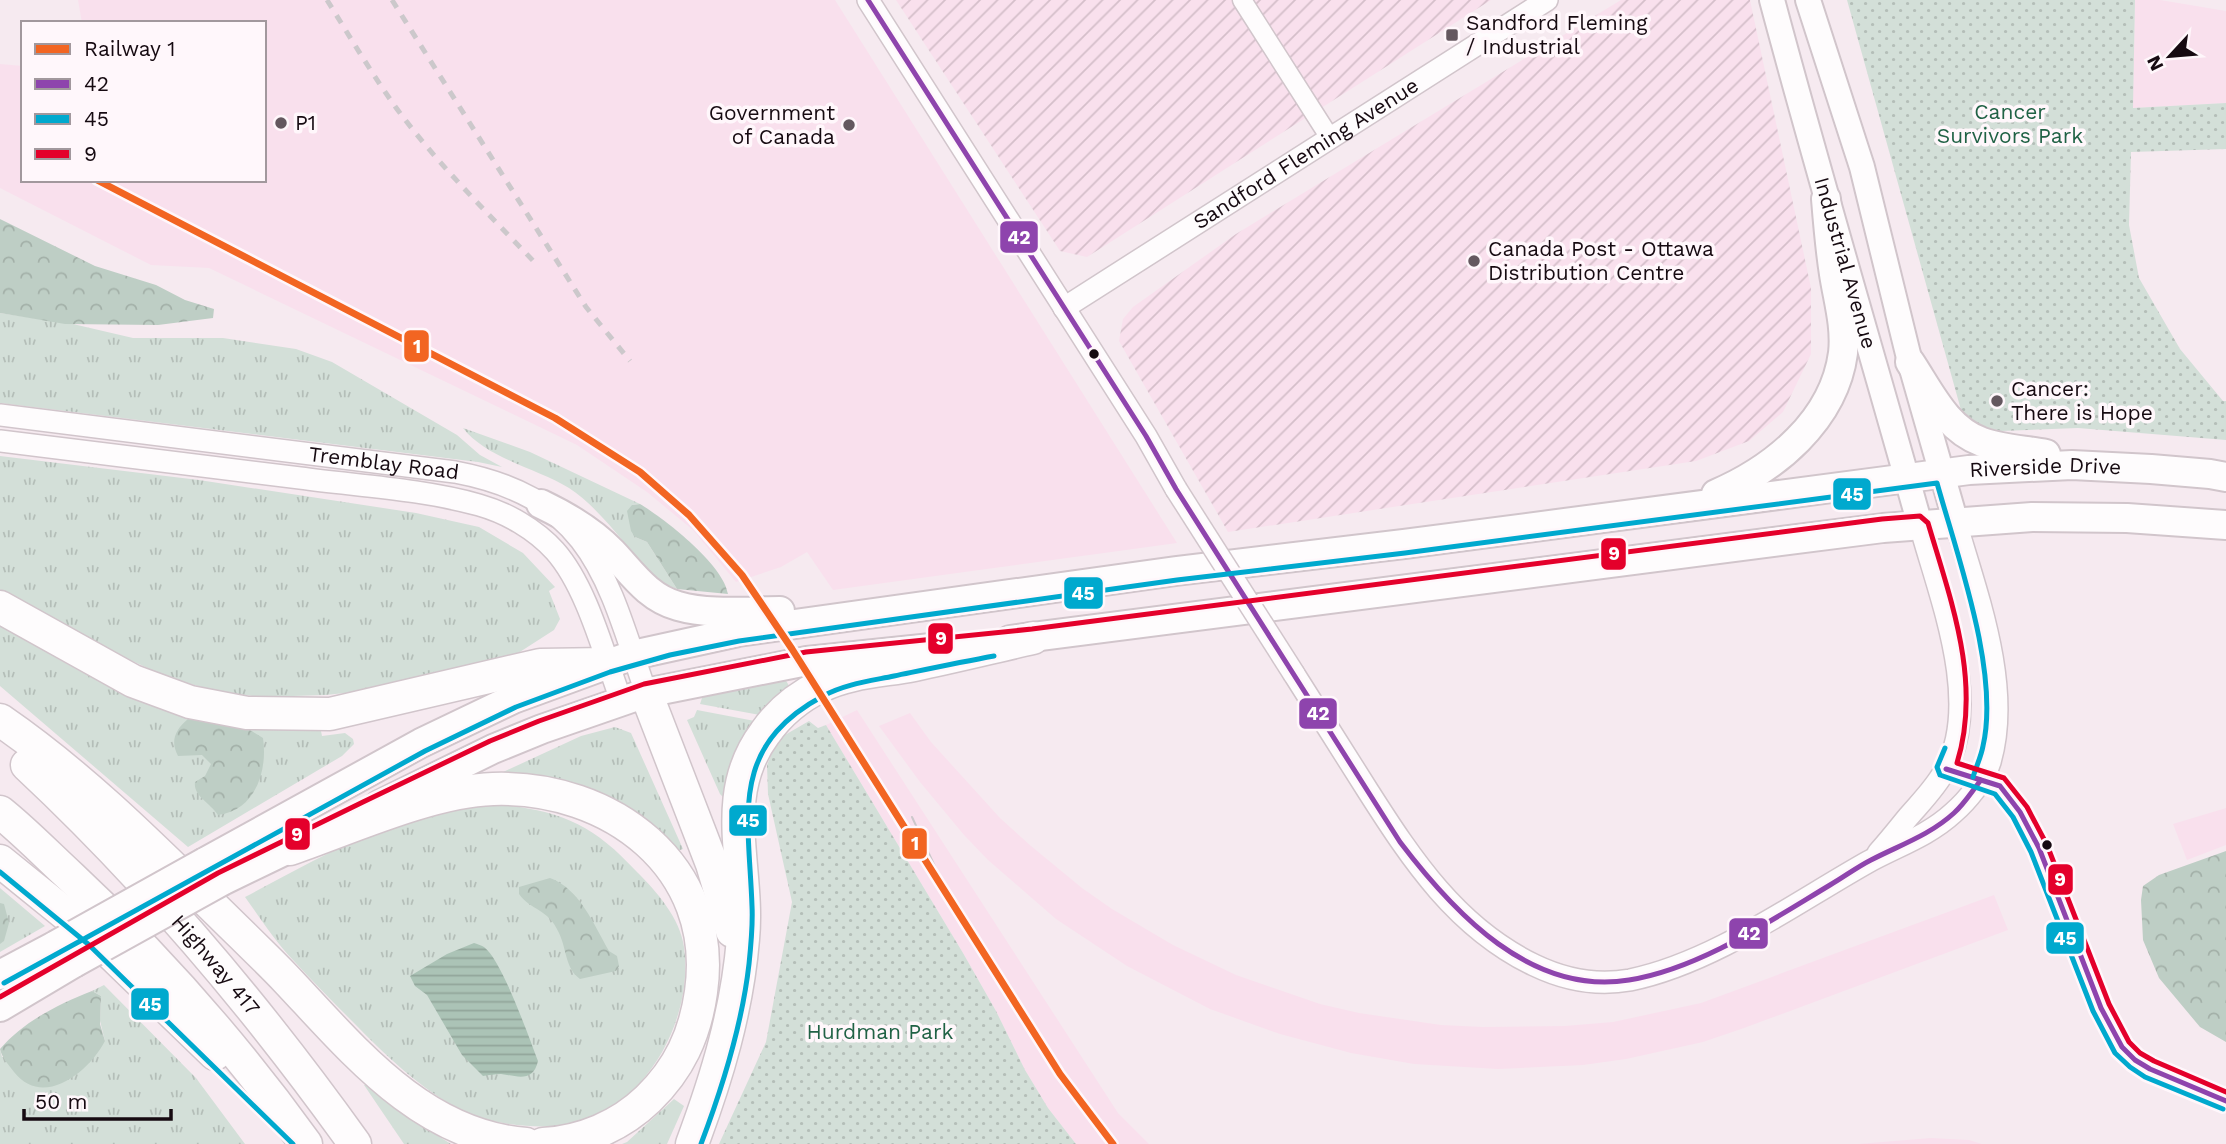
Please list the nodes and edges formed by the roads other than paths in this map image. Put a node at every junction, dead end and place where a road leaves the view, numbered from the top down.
1 (868, 0) edge
2 (1242, 0) edge
3 (1547, 0) edge
4 (1772, 0) edge
5 (1808, 0) edge
6 (1814, 0) edge
7 (1822, 46) junction
8 (1330, 138) junction
9 (1826, 199) junction
10 (1064, 308) junction
11 (1910, 362) junction
12 (0, 415) edge
13 (0, 441) edge
14 (2114, 466) junction
15 (1942, 473) junction
16 (2226, 477) edge
17 (1907, 478) junction
18 (541, 504) junction
19 (1676, 507) junction
20 (1956, 523) junction
21 (2226, 525) edge
22 (1920, 526) junction
23 (0, 607) edge
24 (874, 612) junction
25 (1033, 638) junction
26 (620, 660) junction
27 (634, 697) junction
28 (0, 720) edge
29 (0, 739) edge
30 (0, 812) edge
31 (290, 849) junction
32 (0, 861) edge
33 (1870, 861) junction
34 (214, 872) junction
35 (65, 954) junction
36 (739, 974) junction
37 (0, 975) edge
38 (0, 1007) edge
39 (306, 1143) edge
40 (355, 1144) edge
41 (526, 1144) edge
42 (543, 1144) edge
43 (692, 1144) edge

1 - 10 street
2 - 8 street
3 - 8 street, Sandford Fleming Avenue
4 - 9 main road, Industrial Avenue
5 - 7 main road, Industrial Avenue
6 - 7 main road
7 - 11 main road, Industrial Avenue
8 - 10 street, Sandford Fleming Avenue
9 - 17 main road, Industrial Avenue
9 - 19 main road
10 - 33 street, bridge
11 - 14 main road
11 - 15 main road, Industrial Avenue
12 - 18 street, Tremblay Road
13 - 26 street, Tremblay Road
14 - 15 main road, Riverside Drive
14 - 16 main road, Riverside Drive
15 - 17 main road, Riverside Drive
15 - 20 main road, Industrial Avenue
17 - 19 main road, Riverside Drive
17 - 22 main road, Industrial Avenue
18 - 24 main road
18 - 26 street, Tremblay Road
19 - 24 main road, Riverside Drive
20 - 21 main road, Riverside Drive
20 - 22 main road, Riverside Drive
20 - 33 street
22 - 25 main road, Riverside Drive
22 - 33 street
23 - 26 highway
24 - 26 main road, Riverside Drive
25 - 27 main road, Riverside Drive
25 - 36 highway
26 - 27 street, Tremblay Road
26 - 34 main road, Riverside Drive
27 - 31 main road, Riverside Drive
27 - 36 highway
28 - 41 highway
29 - 40 highway, Highway 417
30 - 39 highway, Highway 417
31 - 34 main road, Riverside Drive
31 - 42 highway
32 - 39 highway
34 - 35 main road, Riverside Drive, bridge
35 - 37 main road
35 - 38 main road
36 - 43 highway

